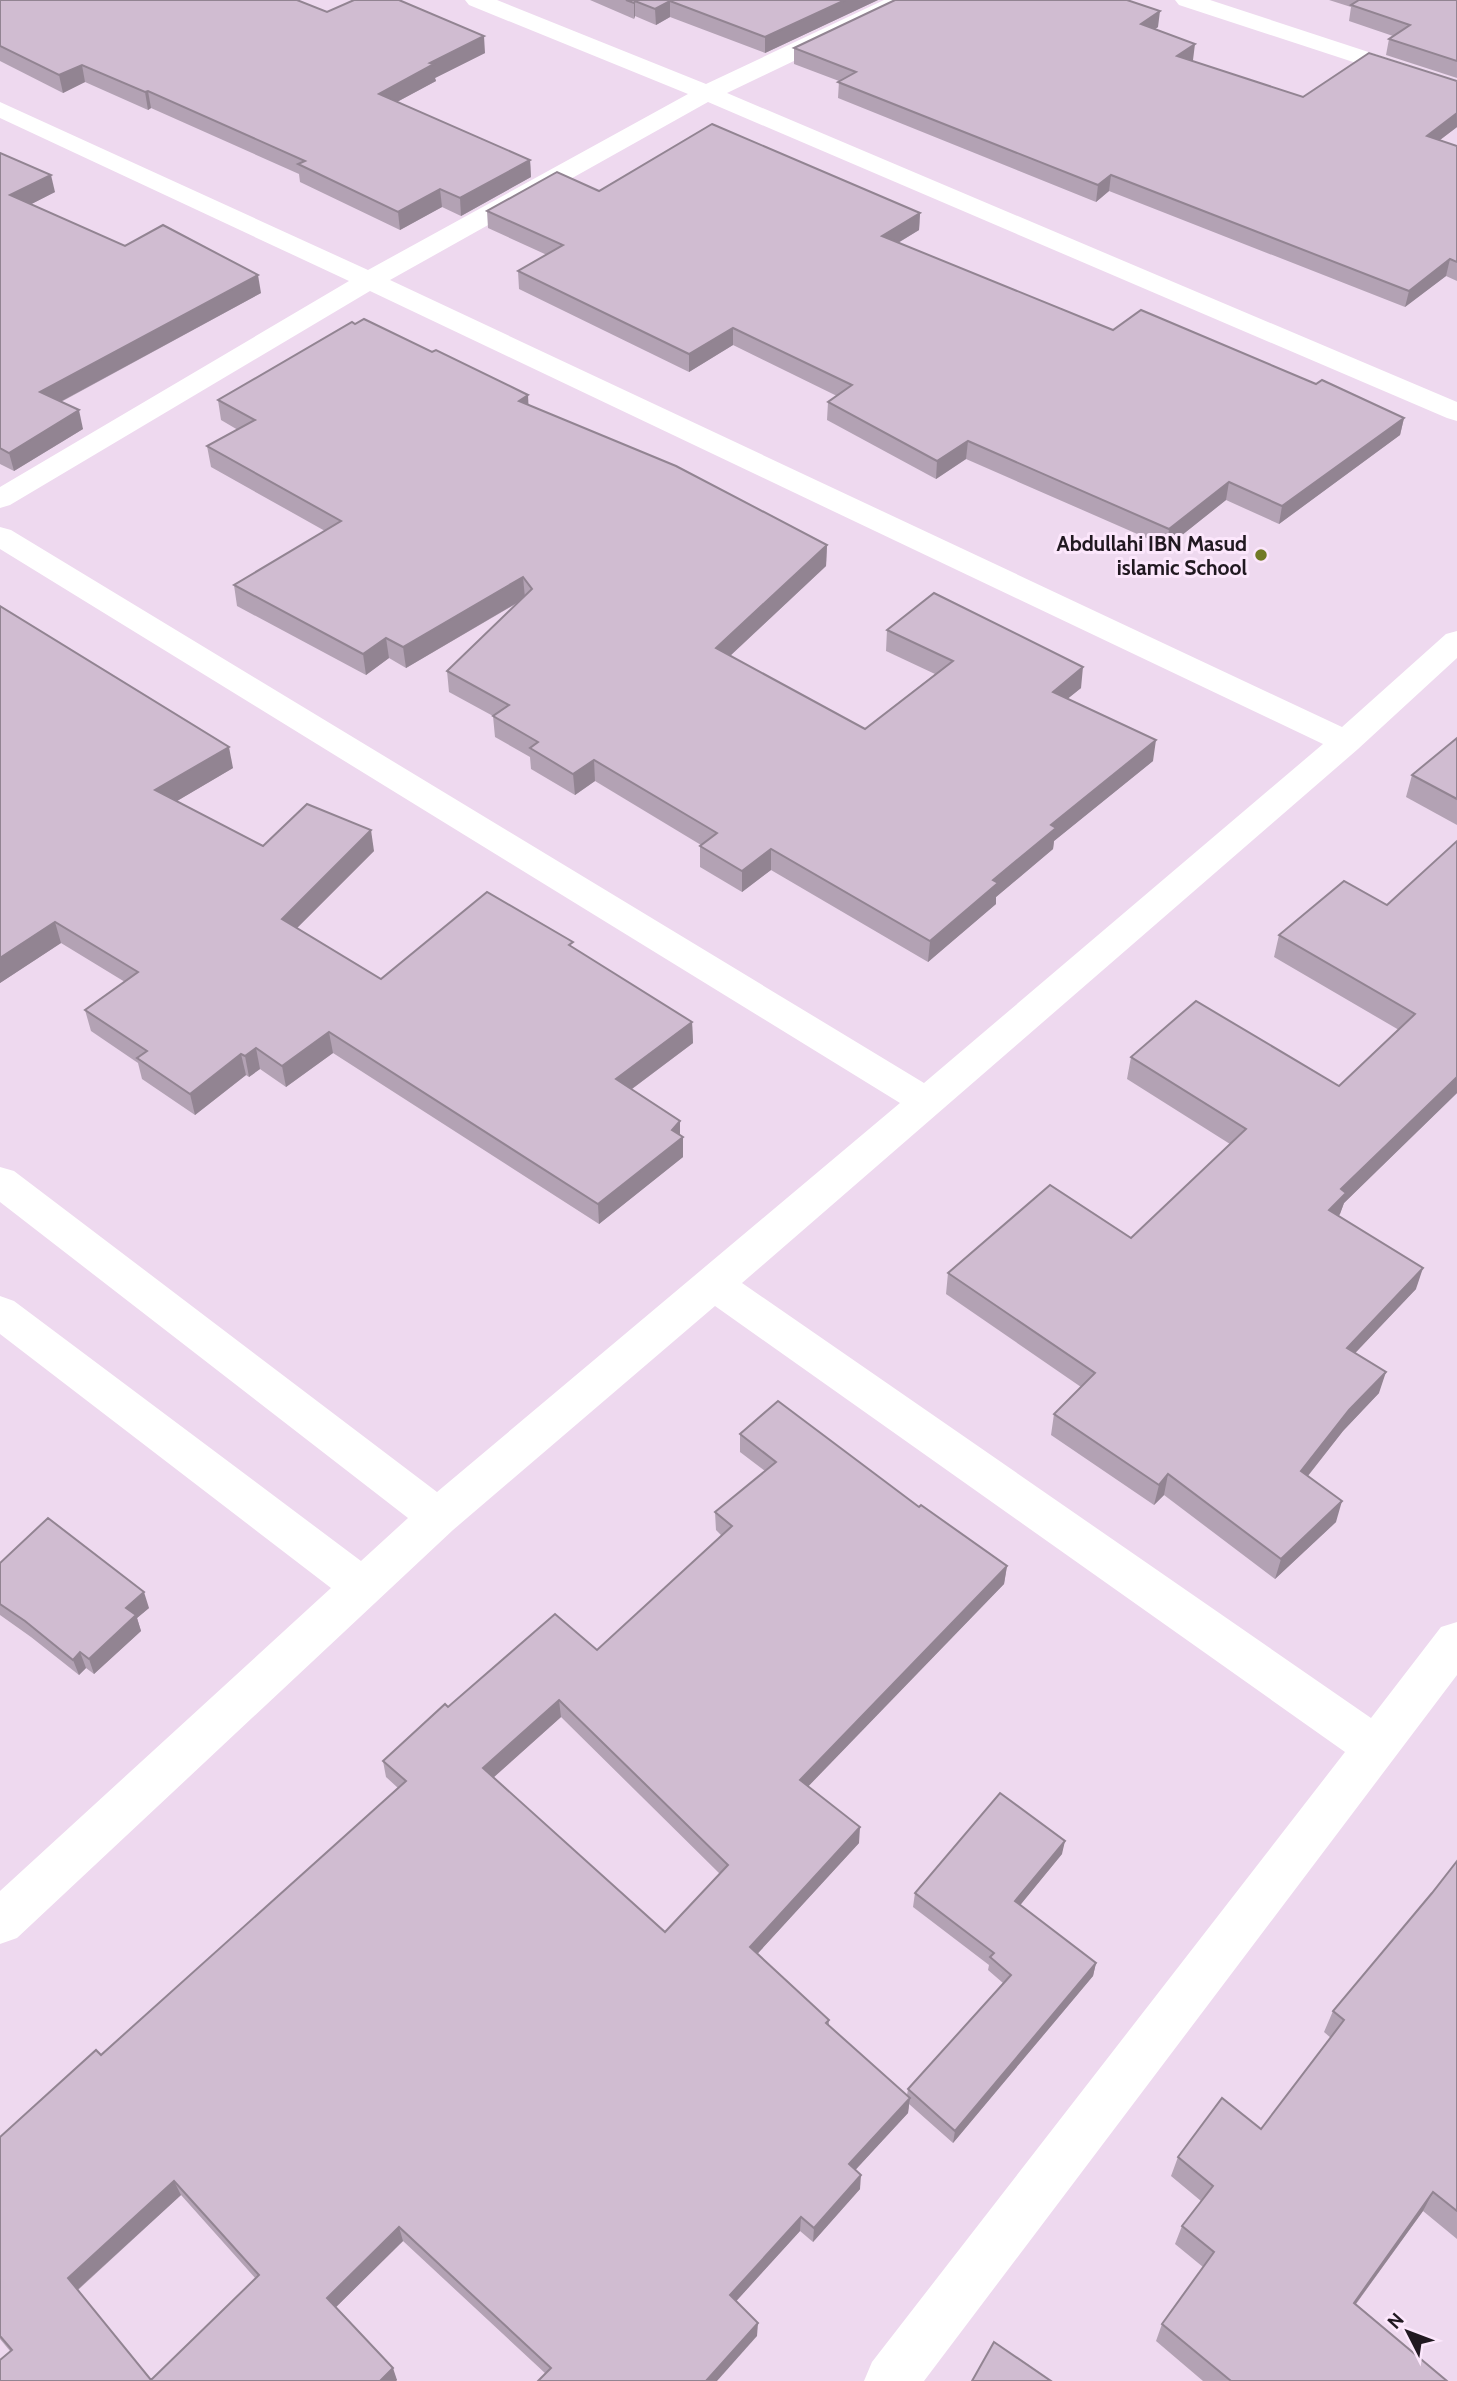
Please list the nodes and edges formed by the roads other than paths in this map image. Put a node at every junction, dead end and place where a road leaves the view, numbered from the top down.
1 (477, 0) edge
2 (903, 0) edge
3 (1187, 0) edge
4 (1457, 89) edge
5 (707, 93) junction
6 (0, 109) edge
7 (369, 280) junction
8 (1457, 412) edge
9 (0, 499) edge
10 (0, 536) edge
11 (1457, 641) edge
12 (1346, 743) junction
13 (927, 1102) junction
14 (0, 1181) edge
15 (714, 1284) junction
16 (0, 1312) edge
17 (438, 1517) junction
18 (363, 1587) junction
19 (1457, 1641) edge
20 (1375, 1747) junction
21 (0, 1922) edge
22 (891, 2381) edge

1 - 5 street
2 - 5 street
3 - 4 street
5 - 7 street
5 - 8 street
6 - 7 street
7 - 9 street
7 - 12 street
10 - 13 street
11 - 12 street
12 - 13 street
13 - 15 street
14 - 17 street
15 - 17 street
15 - 20 street
16 - 18 street
17 - 18 street
18 - 21 street
19 - 20 street
20 - 22 street

